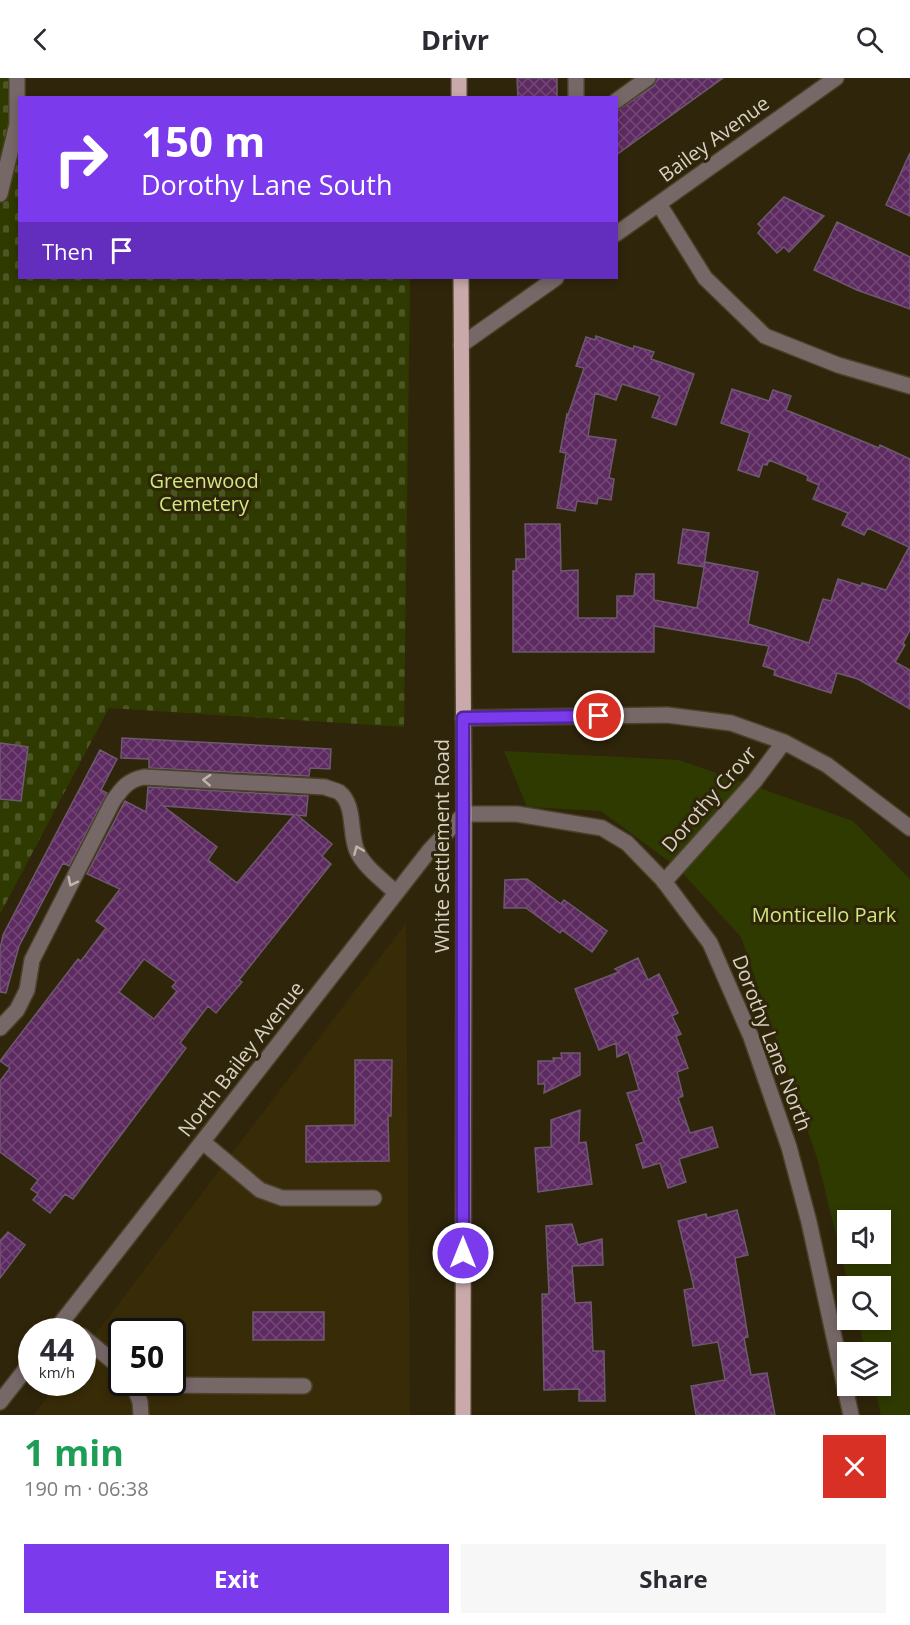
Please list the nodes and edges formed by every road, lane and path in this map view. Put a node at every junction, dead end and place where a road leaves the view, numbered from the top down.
1 (17, 78) edge
2 (459, 78) edge
3 (576, 78) edge
4 (648, 78) edge
5 (836, 78) edge
6 (459, 96) edge
7 (576, 96) edge
8 (618, 99) edge
9 (0, 194) edge
10 (659, 204) junction
11 (618, 233) edge
12 (461, 279) edge
13 (555, 279) edge
14 (461, 345) junction
15 (910, 386) edge
16 (463, 718) junction
17 (784, 742) junction
18 (464, 814) junction
19 (910, 828) edge
20 (664, 882) junction
21 (396, 893) junction
22 (0, 1028) edge
23 (203, 1142) junction
24 (374, 1198) dead end
25 (65, 1318) edge
26 (96, 1348) edge
27 (108, 1358) edge
28 (18, 1380) edge
29 (186, 1385) edge
30 (304, 1386) dead end
31 (138, 1396) edge
32 (0, 1402) edge
33 (141, 1415) edge
34 (463, 1415) edge
35 (851, 1415) edge

1 - 9 street
2 - 6 main road
3 - 7 street
4 - 8 street
5 - 10 street, Bailey Avenue
10 - 11 street, Bailey Avenue
10 - 15 street
12 - 14 main road, White Settlement Road
13 - 14 street
14 - 16 main road, White Settlement Road
16 - 17 street
16 - 18 main road, White Settlement Road
17 - 19 street
17 - 20 street, Dorothy Crovr
18 - 20 street, Dorothy Lane North
18 - 21 street, North Bailey Avenue
18 - 34 main road, White Settlement Road
20 - 35 street, Dorothy Lane North
21 -> 22 street
21 - 23 street, North Bailey Avenue
23 - 24 street
23 - 25 street, North Bailey Avenue
26 - 27 street
28 - 32 street
29 - 30 street
31 - 33 street

